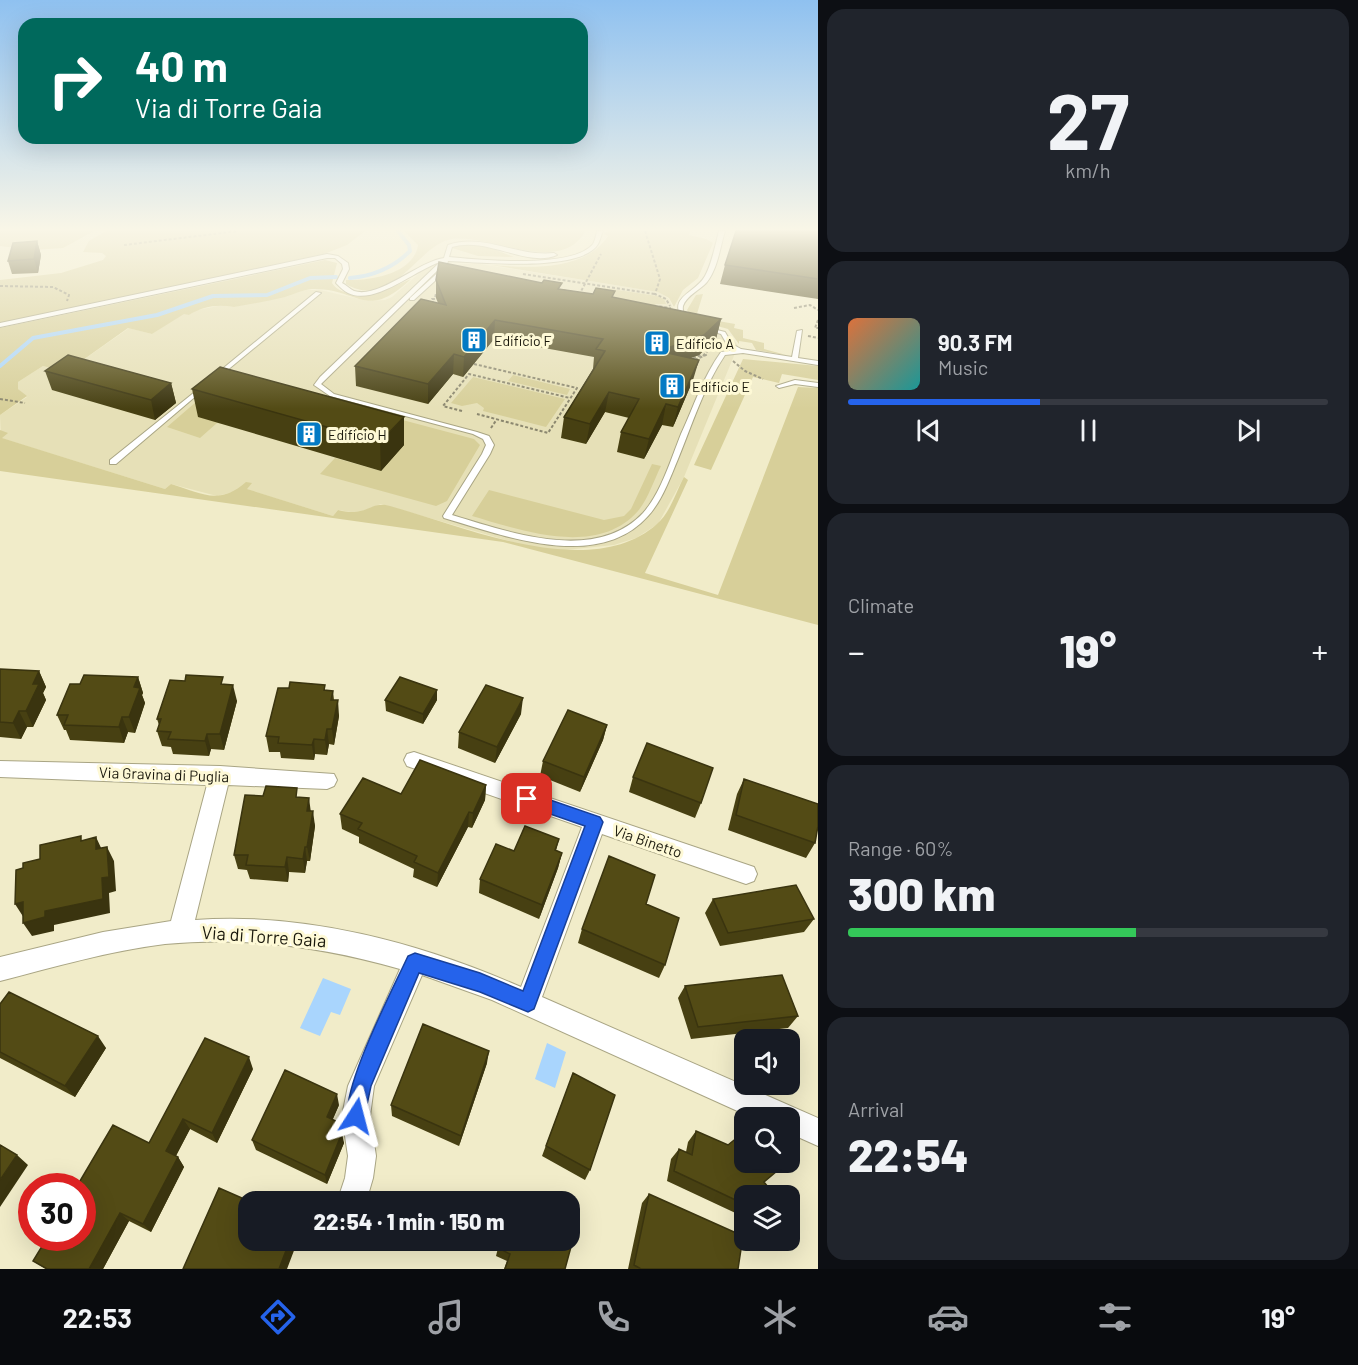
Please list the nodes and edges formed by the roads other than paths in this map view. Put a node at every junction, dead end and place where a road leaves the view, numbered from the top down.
1 (164, 290) edge
2 (354, 290) edge
3 (375, 290) edge
4 (414, 290) edge
5 (421, 290) edge
6 (693, 290) edge
7 (318, 293) dead end
8 (398, 310) junction
9 (0, 325) edge
10 (800, 331) dead end
11 (743, 351) junction
12 (795, 359) junction
13 (818, 363) edge
14 (818, 385) edge
15 (779, 386) dead end
16 (113, 462) dead end
17 (414, 760) dead end
18 (0, 769) edge
19 (220, 775) junction
20 (327, 780) dead end
21 (595, 822) junction
22 (746, 874) dead end
23 (180, 932) junction
24 (415, 962) junction
25 (0, 969) edge
26 (528, 1002) junction
27 (761, 1107) edge
28 (800, 1124) edge
29 (818, 1132) edge
30 (355, 1191) edge

1 - 9 lane
2 - 3 lane
4 - 8 lane
5 - 8 lane
6 - 11 lane
7 - 16 lane
8 - 11 lane
10 - 12 lane
11 - 12 lane
12 - 13 lane
14 - 15 lane
17 - 21 street, Via Binetto
18 - 19 street, Via Gravina di Puglia
19 - 20 street, Via Gravina di Puglia
19 - 23 street
21 - 22 street, Via Binetto
21 - 26 street
23 - 24 street, Via di Torre Gaia
23 - 25 street, Via di Torre Gaia
24 - 26 street, Via di Torre Gaia
24 - 30 street
26 - 27 street, Via di Torre Gaia
28 - 29 street

